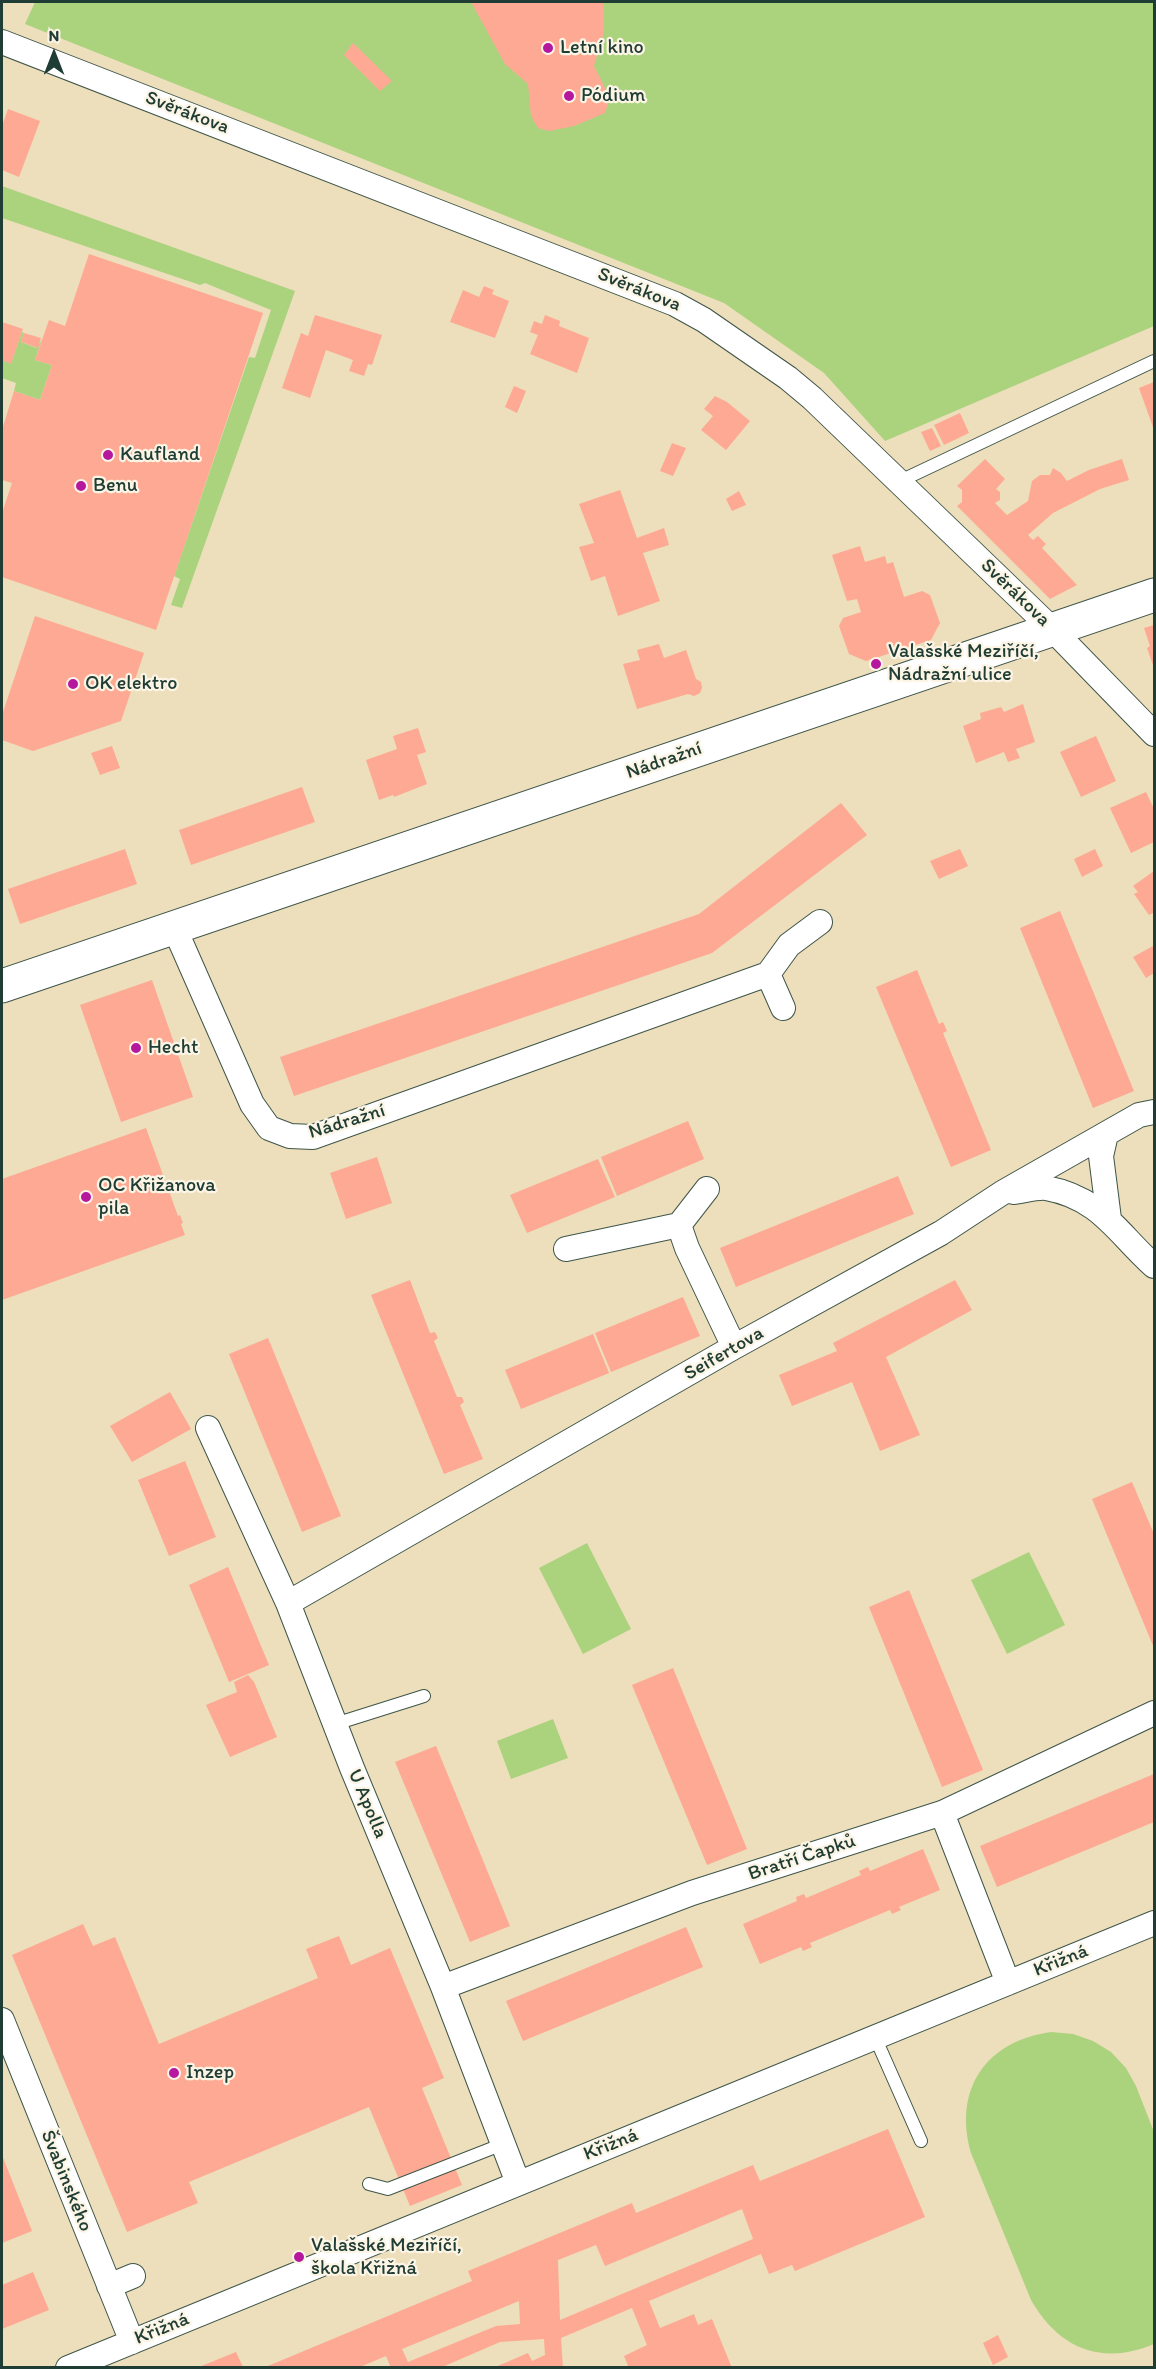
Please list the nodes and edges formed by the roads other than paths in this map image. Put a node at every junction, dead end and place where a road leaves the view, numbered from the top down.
1 (2, 42) edge
2 (1155, 361) edge
3 (898, 482) junction
4 (1155, 595) edge
5 (1052, 629) junction
6 (1155, 734) edge
7 (820, 922) dead end
8 (174, 927) junction
9 (768, 974) junction
10 (2, 986) edge
11 (783, 1008) dead end
12 (1155, 1112) edge
13 (1106, 1134) junction
14 (707, 1189) dead end
15 (1002, 1193) junction
16 (1109, 1219) junction
17 (680, 1225) junction
18 (566, 1249) dead end
19 (1155, 1266) edge
20 (734, 1347) junction
21 (208, 1428) dead end
22 (288, 1603) junction
23 (424, 1696) dead end
24 (1155, 1713) edge
25 (335, 1724) junction
26 (942, 1813) junction
27 (1155, 1923) edge
28 (1008, 1983) junction
29 (443, 1986) junction
30 (2, 2020) edge
31 (875, 2037) junction
32 (921, 2141) dead end
33 (503, 2144) junction
34 (518, 2183) junction
35 (369, 2184) dead end
36 (133, 2276) dead end
37 (109, 2286) junction
38 (132, 2342) junction
39 (68, 2367) edge

1 - 3 street, Svěrákova
2 - 3 lane
3 - 5 street, Svěrákova
4 - 5 main road, Nádražní
5 - 6 street, Svěrákova
5 - 8 main road, Nádražní
7 - 9 street
8 - 9 street, Nádražní
8 - 10 main road, Nádražní
9 - 11 street
12 - 13 street
13 - 15 street
13 - 16 street
14 - 17 street
15 - 16 street, Seifertova
15 - 20 street, Seifertova
16 - 19 street, Seifertova
17 - 18 street
17 - 20 street
20 - 22 street, Seifertova
21 - 22 street, U Apolla
22 - 25 street, U Apolla
23 - 25 lane
24 - 26 street, Bratří Čapků
25 - 29 street, U Apolla
26 - 28 street
26 - 29 street, Bratří Čapků
27 - 28 street, Křižná
28 - 31 street, Křižná
29 - 33 street, U Apolla
30 - 37 street, Švabinského
31 - 32 lane
31 - 34 street, Křižná
33 - 34 street, U Apolla
33 - 35 lane
34 - 38 street, Křižná
36 - 37 street
37 - 38 street, Švabinského
38 - 39 street, Křižná

